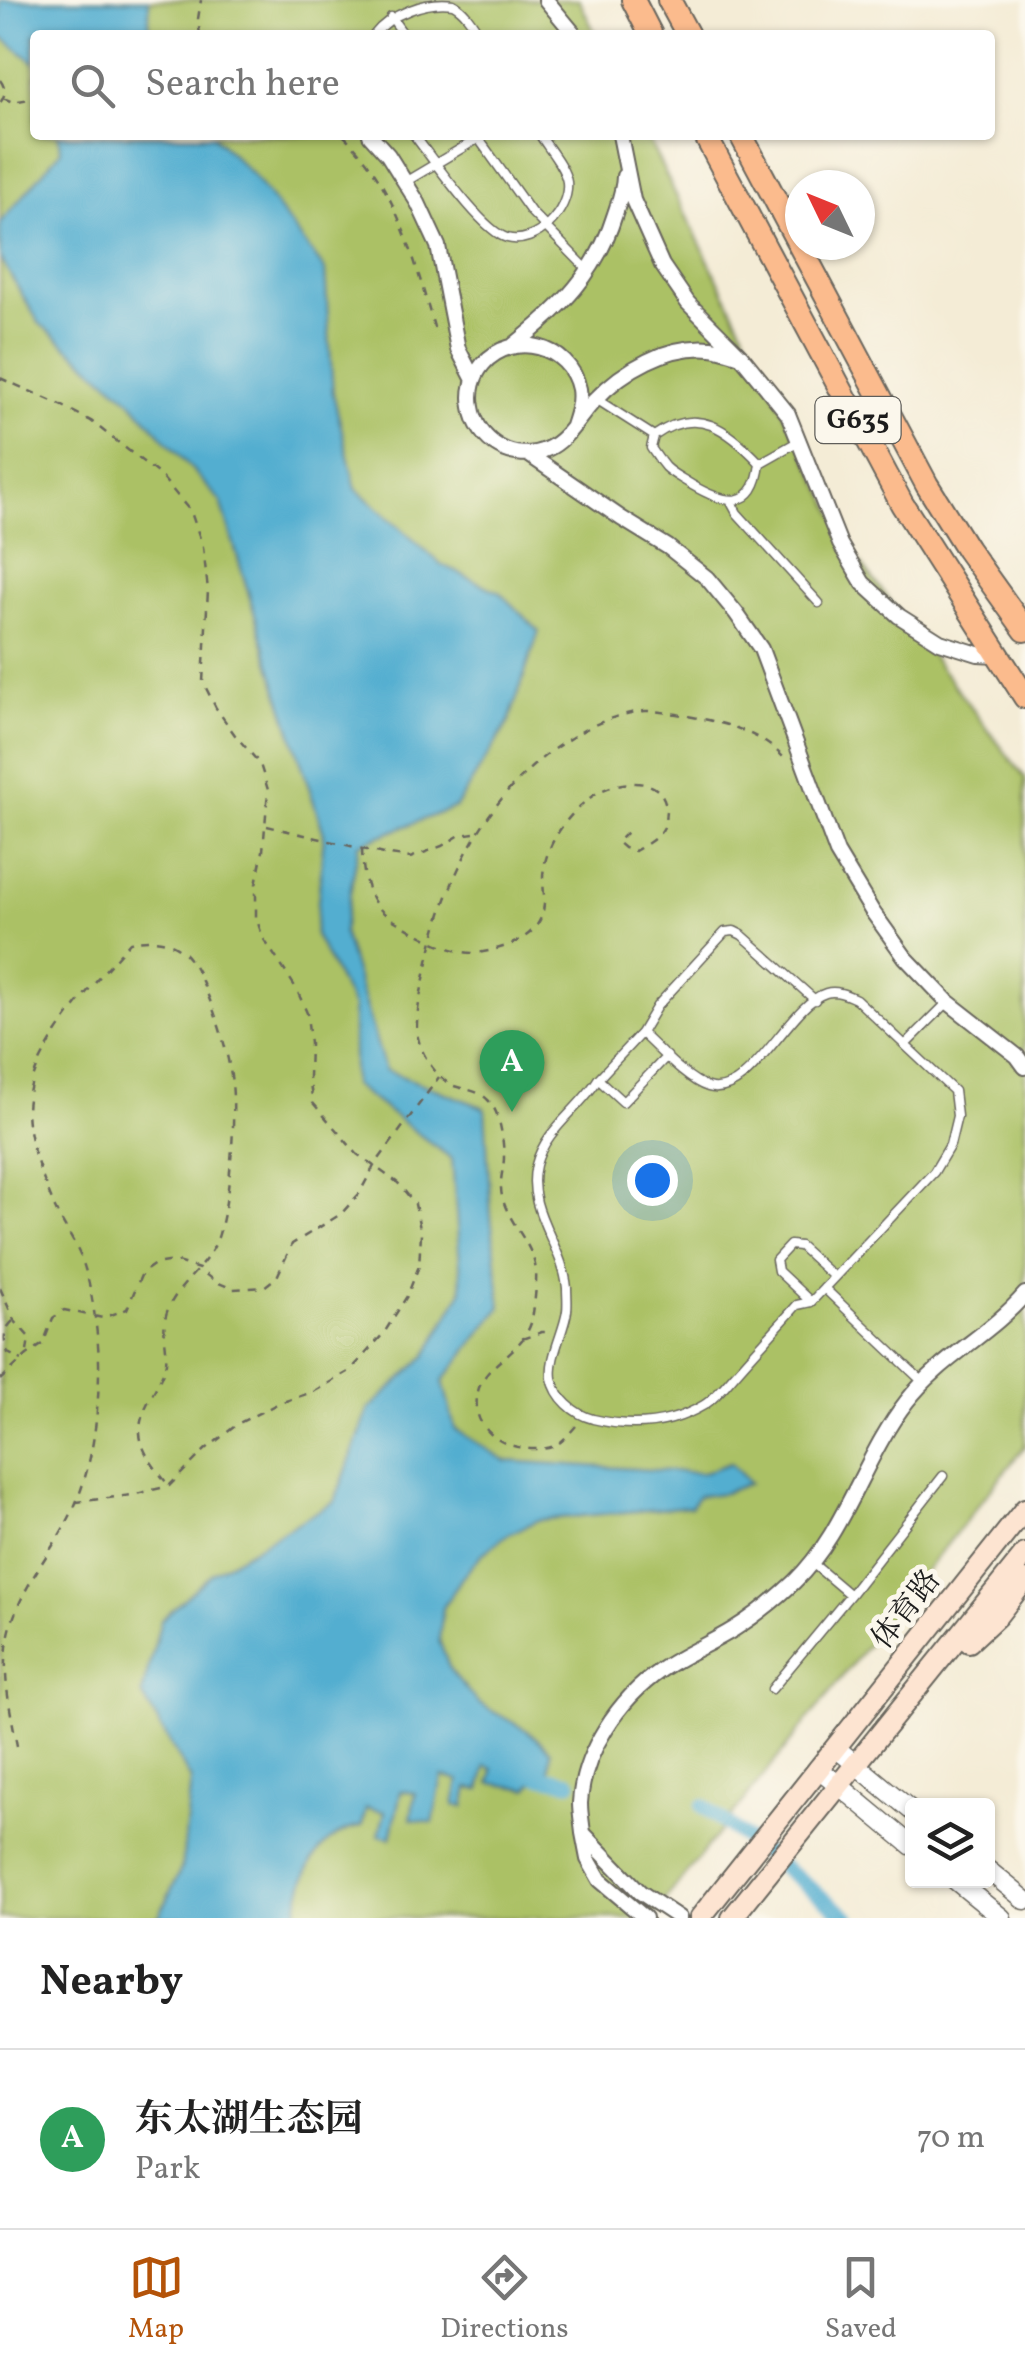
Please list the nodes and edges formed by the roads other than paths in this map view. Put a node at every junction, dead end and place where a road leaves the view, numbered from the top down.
1 (546, 0) edge
2 (633, 0) edge
3 (670, 0) edge
4 (392, 16) junction
5 (379, 30) edge
6 (401, 30) edge
7 (477, 30) edge
8 (571, 30) edge
9 (649, 30) edge
10 (685, 30) edge
11 (374, 140) edge
12 (418, 140) edge
13 (472, 140) edge
14 (482, 140) edge
15 (543, 140) edge
16 (621, 140) edge
17 (707, 140) edge
18 (745, 140) edge
19 (624, 155) junction
20 (436, 162) junction
21 (405, 182) junction
22 (546, 226) junction
23 (589, 271) junction
24 (513, 346) junction
25 (741, 356) junction
26 (474, 380) junction
27 (596, 399) junction
28 (573, 426) junction
29 (654, 436) junction
30 (800, 442) junction
31 (528, 454) junction
32 (760, 463) junction
33 (731, 502) junction
34 (818, 603) dead end
35 (1025, 630) edge
36 (997, 655) junction
37 (1025, 697) edge
38 (815, 1000) junction
39 (948, 1002) junction
40 (640, 1033) junction
41 (905, 1045) junction
42 (667, 1056) junction
43 (1025, 1067) edge
44 (598, 1079) junction
45 (834, 1277) junction
46 (824, 1288) junction
47 (1025, 1294) edge
48 (810, 1302) junction
49 (924, 1382) junction
50 (944, 1476) dead end
51 (1025, 1491) edge
52 (1025, 1510) edge
53 (1025, 1554) edge
54 (810, 1562) junction
55 (1025, 1580) edge
56 (850, 1595) junction
57 (888, 1681) junction
58 (772, 1689) dead end
59 (913, 1695) junction
60 (836, 1748) junction
61 (856, 1766) junction
62 (818, 1768) junction
63 (839, 1787) junction
64 (905, 1804) edge
65 (583, 1833) junction
66 (905, 1840) edge
67 (995, 1876) edge
68 (965, 1888) edge
69 (1025, 1900) edge
70 (673, 1916) edge
71 (645, 1918) edge
72 (700, 1918) edge
73 (732, 1918) edge
74 (1002, 1918) edge

1 - 8 street
2 - 9 highway
3 - 10 highway
4 - 5 lane
4 - 6 lane
4 - 7 lane
11 - 21 street
12 - 20 lane
13 - 20 lane
14 - 22 lane
15 - 22 lane
16 - 19 street
17 - 36 highway, G635
18 - 35 highway, G635
19 - 23 street
19 - 25 street
20 - 21 lane
20 - 22 lane
21 - 26 street
22 - 23 lane
23 - 24 street
24 - 26 street
24 - 28 street
25 - 27 street
25 - 30 street
26 - 31 street
27 - 28 street
27 - 29 lane
28 - 31 street
29 - 32 lane
29 - 33 lane
30 - 32 lane
30 - 36 street
31 - 39 street
32 - 33 lane
33 - 34 lane
36 - 37 highway, G635
38 - 40 lane
38 - 41 lane
38 - 42 lane
39 - 41 lane
39 - 43 street
40 - 42 lane
40 - 44 lane
41 - 45 lane
42 - 44 lane
44 - 48 lane
45 - 46 lane
45 - 48 lane
46 - 48 lane
46 - 49 lane
47 - 49 street
49 - 54 street
50 - 56 lane
51 - 57 main road
52 - 57 main road, 体育路
53 - 59 main road, 体育路
54 - 56 lane
54 - 65 street
55 - 59 main road
56 - 58 lane
57 - 60 main road, 体育路
59 - 61 main road, 体育路
60 - 61 street
60 - 62 main road, 体育路
61 - 63 main road, 体育路
61 - 64 street
62 - 63 street
62 - 72 main road, 体育路
63 - 66 street
63 - 73 main road, 体育路
65 - 70 street
65 - 71 street
67 - 69 street
68 - 74 street

